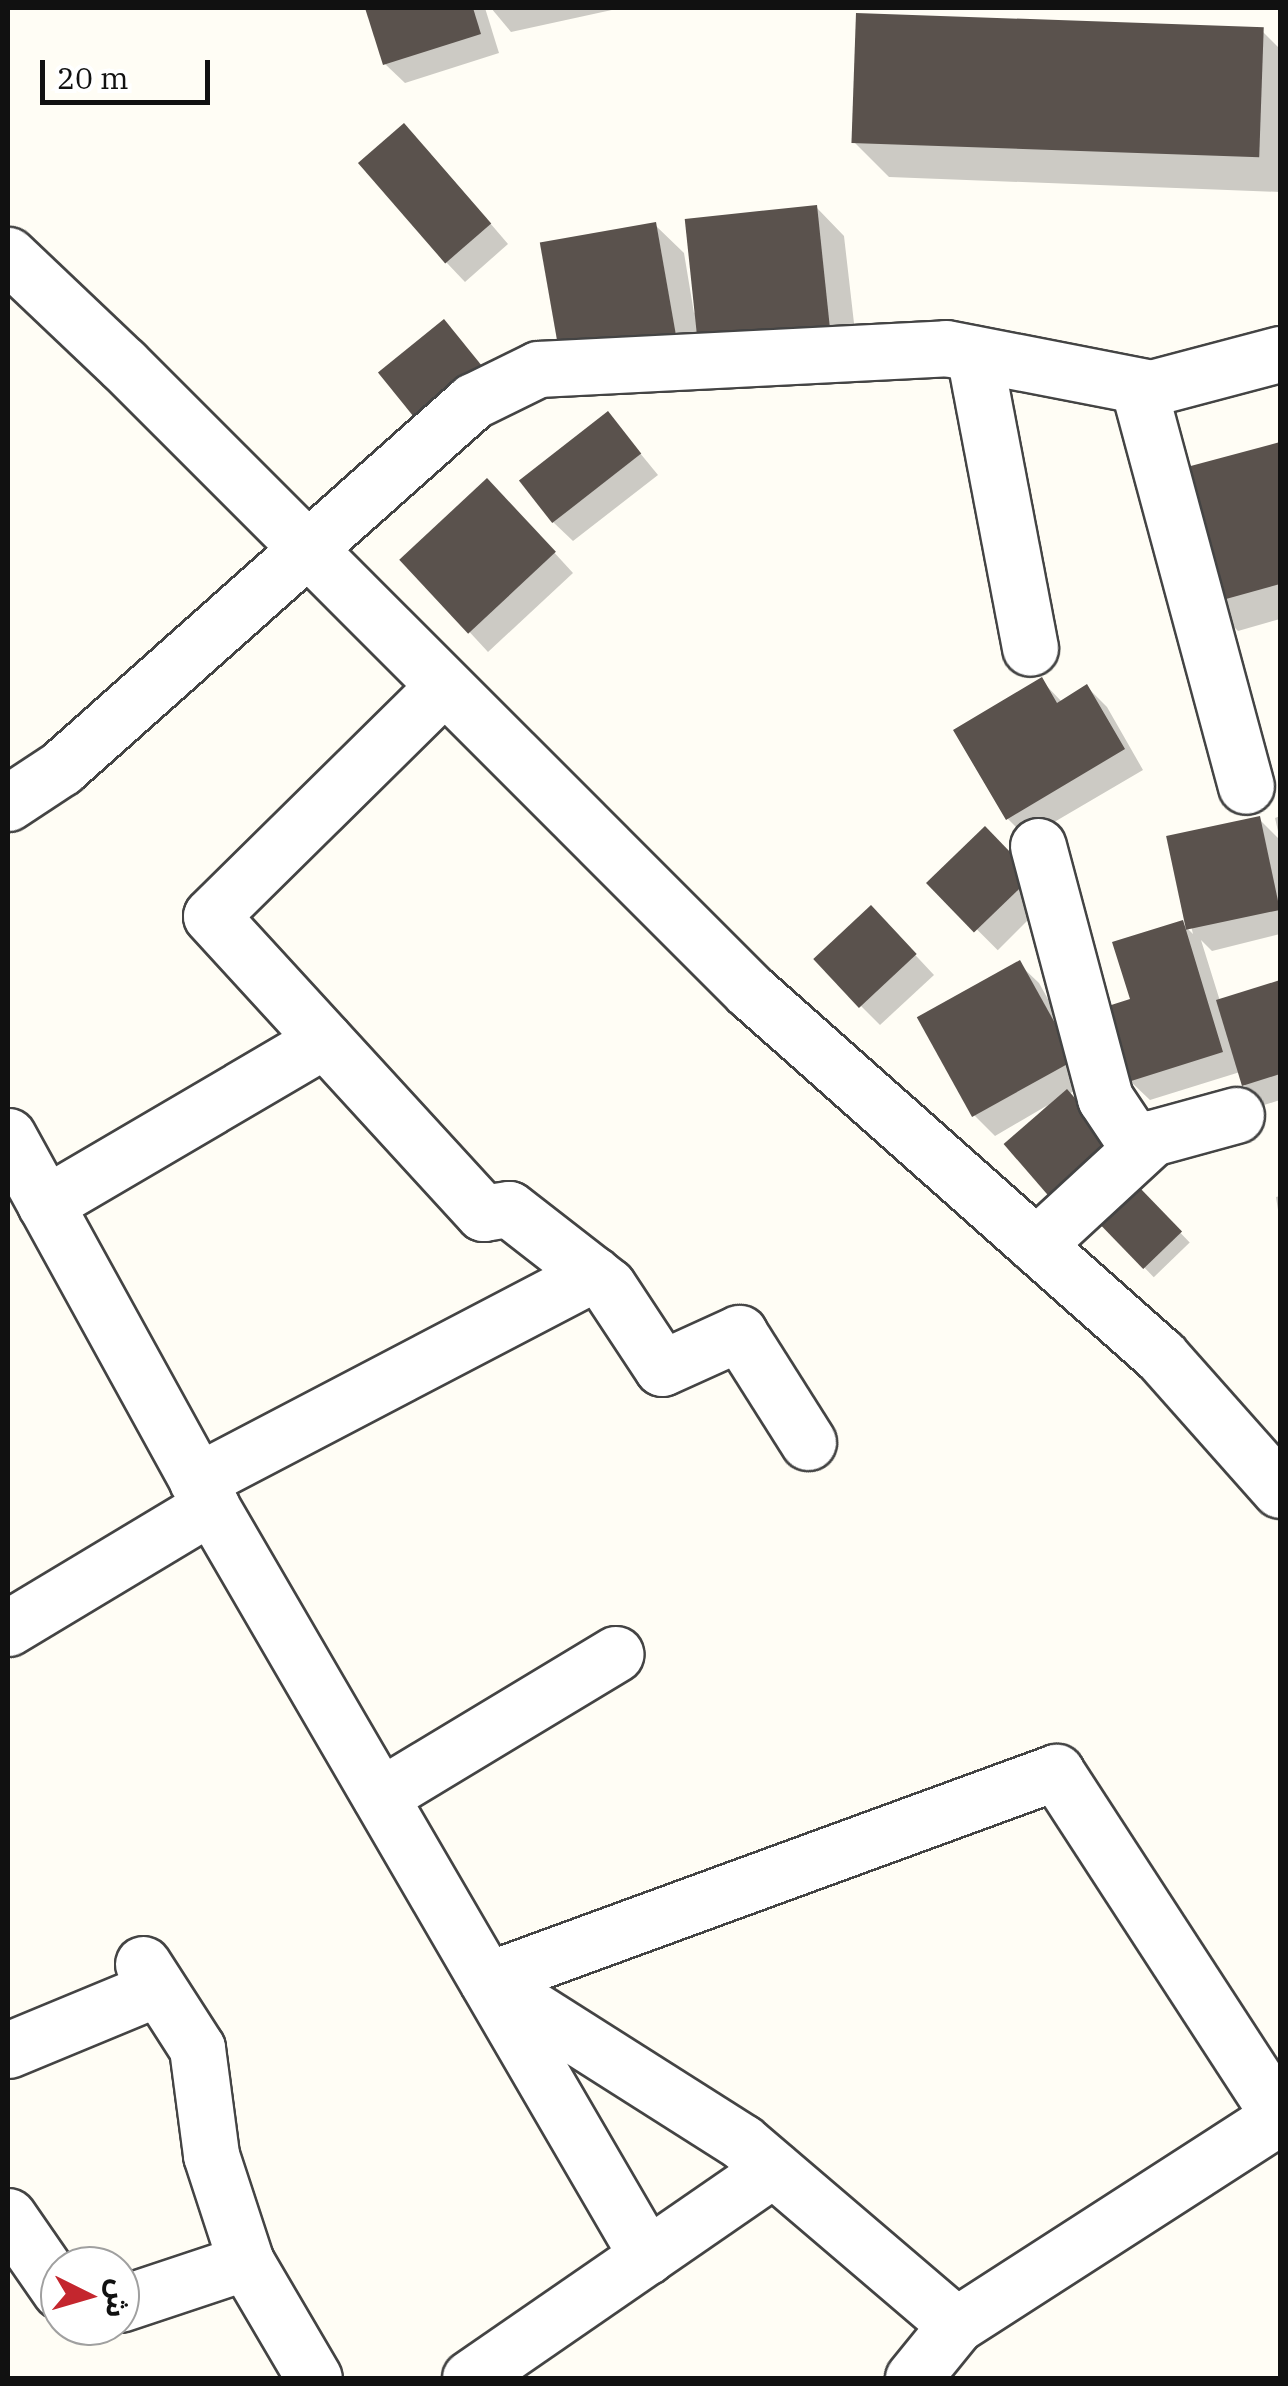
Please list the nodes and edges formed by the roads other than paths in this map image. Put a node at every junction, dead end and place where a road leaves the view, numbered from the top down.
1 (8, 254) edge
2 (974, 354) junction
3 (1280, 354) edge
4 (1138, 386) junction
5 (309, 550) junction
6 (1030, 648) dead end
7 (444, 686) junction
8 (1246, 786) dead end
9 (8, 803) edge
10 (1038, 846) dead end
11 (325, 1040) junction
12 (1236, 1114) dead end
13 (8, 1136) edge
14 (1140, 1149) junction
15 (45, 1204) junction
16 (1036, 1245) junction
17 (593, 1274) junction
18 (808, 1442) dead end
19 (1280, 1490) edge
20 (204, 1494) junction
21 (8, 1628) edge
22 (615, 1654) dead end
23 (380, 1796) junction
24 (486, 1980) junction
25 (8, 2050) edge
26 (1280, 2116) edge
27 (773, 2168) junction
28 (8, 2216) edge
29 (646, 2256) junction
30 (246, 2262) junction
31 (40, 2263) edge
32 (140, 2297) edge
33 (956, 2325) junction
34 (314, 2378) edge
35 (470, 2378) edge
36 (913, 2378) edge

1 - 5 street
2 - 4 street
2 - 5 street
2 - 6 street
3 - 4 street
4 - 8 street
5 - 7 street
5 - 9 street
7 - 11 street
7 - 16 street
10 - 14 street
11 - 15 street
11 - 17 street
12 - 14 street
13 - 15 street
14 - 16 street
15 - 20 street
16 - 19 street
17 - 18 street
17 - 20 street
20 - 21 street
20 - 23 street
22 - 23 street
23 - 24 street
24 - 26 street
24 - 27 street
24 - 29 street
25 - 30 street
26 - 33 street
27 - 29 street
27 - 33 street
28 - 31 street
29 - 35 street
30 - 32 street
30 - 34 street
33 - 36 street

